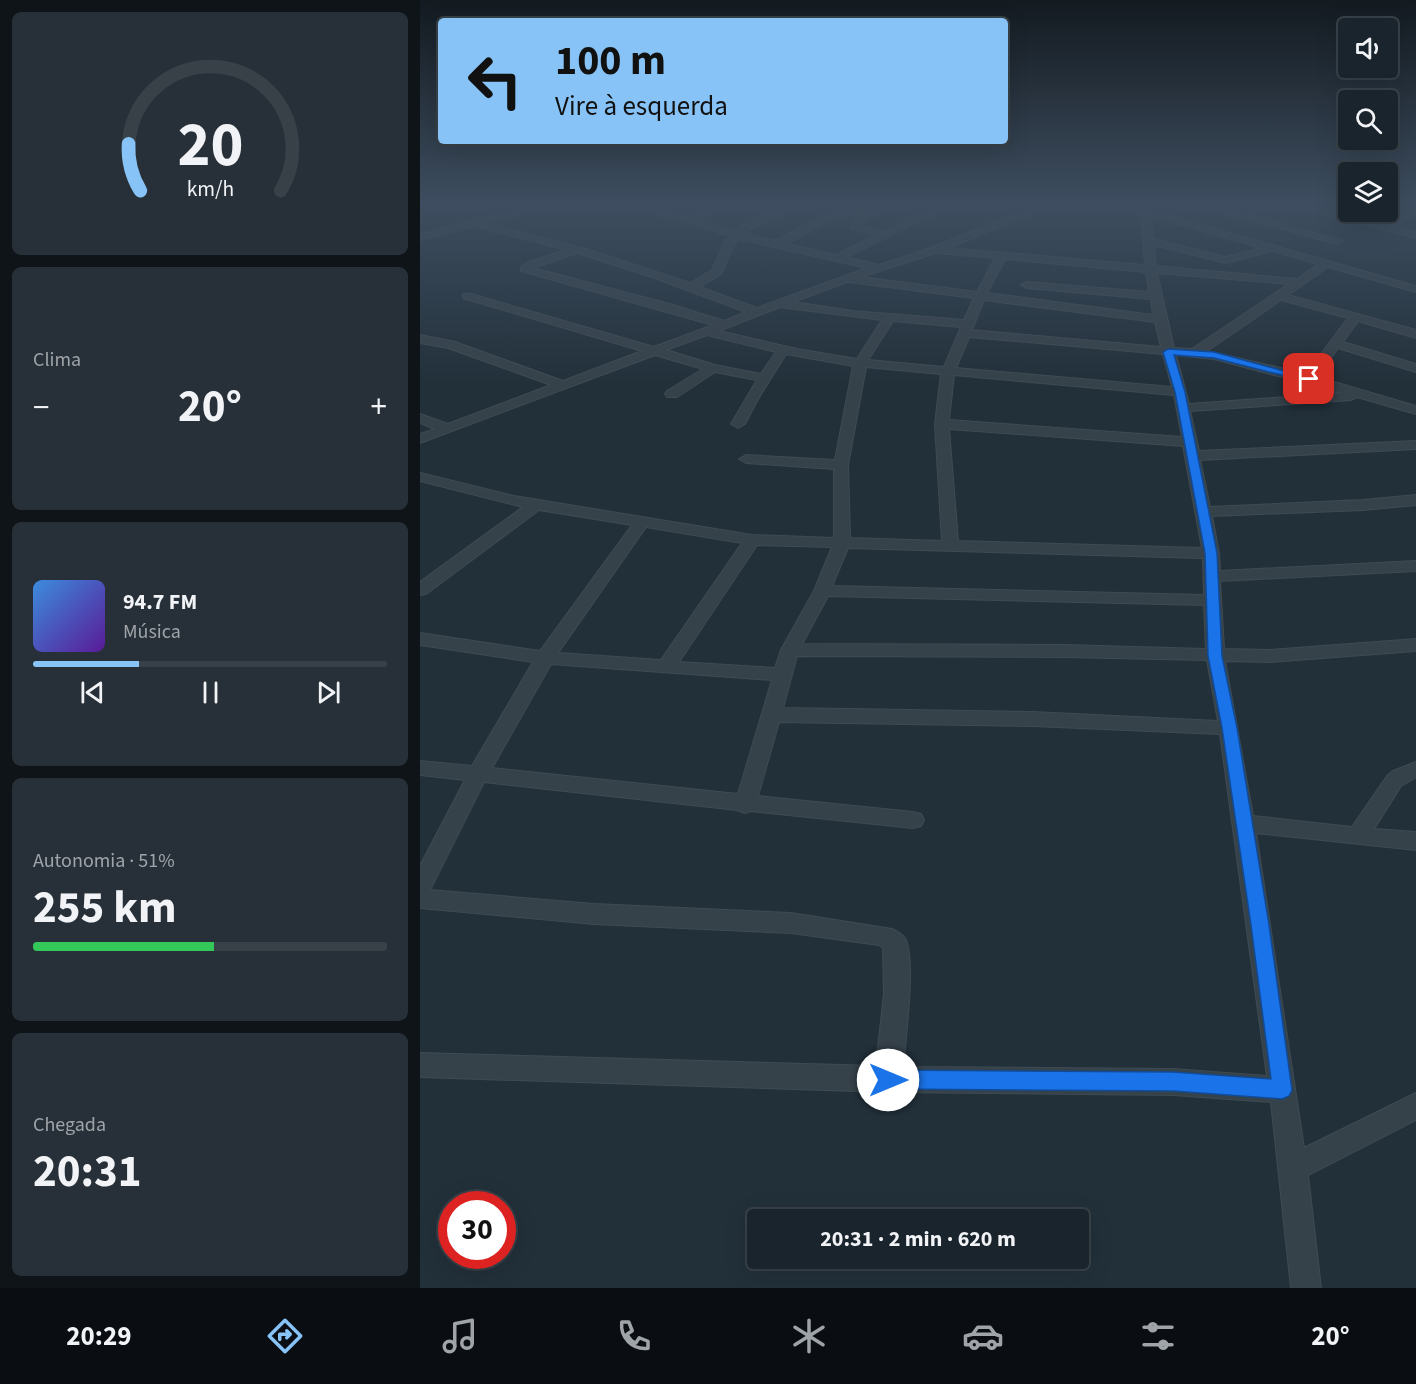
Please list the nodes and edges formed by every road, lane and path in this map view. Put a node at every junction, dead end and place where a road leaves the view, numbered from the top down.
1 (534, 264) edge
2 (620, 264) edge
3 (720, 264) edge
4 (859, 264) edge
5 (889, 264) edge
6 (997, 264) edge
7 (1083, 264) edge
8 (1151, 264) edge
9 (1326, 264) joint
10 (877, 268) junction
11 (1151, 270) junction
12 (845, 279) junction
13 (1027, 285) dead end
14 (692, 287) junction
15 (1290, 289) junction
16 (1416, 290) edge
17 (467, 296) dead end
18 (1156, 296) junction
19 (980, 297) junction
20 (1312, 300) junction
21 (778, 304) junction
22 (756, 312) junction
23 (1384, 314) dead end
24 (1355, 316) junction
25 (890, 318) junction
26 (1160, 319) junction
27 (723, 324) junction
28 (966, 329) junction
29 (705, 331) junction
30 (1416, 334) edge
31 (420, 339) edge
32 (1336, 344) junction
33 (656, 350) junction
34 (783, 350) junction
35 (1168, 352) junction
36 (1195, 353) junction
37 (860, 363) junction
38 (713, 368) junction
39 (1416, 368) edge
40 (948, 371) junction
41 (764, 378) junction
42 (1309, 379) junction
43 (563, 385) junction
44 (672, 394) dead end
45 (1362, 396) junction
46 (1182, 400) junction
47 (1416, 410) edge
48 (420, 418) edge
49 (738, 424) dead end
50 (942, 424) junction
51 (449, 429) junction
52 (420, 440) edge
53 (1416, 445) edge
54 (1191, 449) junction
55 (746, 459) dead end
56 (841, 465) junction
57 (420, 477) edge
58 (1416, 500) edge
59 (536, 505) junction
60 (1202, 512) junction
61 (641, 523) junction
62 (752, 540) junction
63 (842, 543) junction
64 (950, 545) junction
65 (1211, 553) junction
66 (1416, 567) edge
67 (1213, 576) junction
68 (420, 590) edge
69 (822, 591) junction
70 (1214, 600) junction
71 (420, 639) edge
72 (1416, 645) edge
73 (790, 650) junction
74 (1215, 656) junction
75 (545, 658) junction
76 (665, 668) junction
77 (782, 675) junction
78 (772, 715) junction
79 (1229, 728) junction
80 (420, 768) edge
81 (1416, 769) edge
82 (478, 774) junction
83 (745, 805) junction
84 (913, 820) dead end
85 (1244, 823) junction
86 (1358, 836) junction
87 (1416, 840) edge
88 (420, 888) edge
89 (420, 899) edge
90 (420, 1065) edge
91 (888, 1080) junction
92 (1282, 1090) junction
93 (1416, 1106) edge
94 (1293, 1168) junction
95 (1306, 1288) edge

1 - 27 street
2 - 14 street
3 - 14 street
4 - 10 street
5 - 10 street
6 - 19 street
7 - 11 street
8 - 11 street
9 - 15 street
9 - 16 street
10 - 12 street
11 - 15 street
11 - 18 street
12 - 19 street
12 - 21 street
13 - 18 street
14 - 22 street
15 - 20 street
15 - 36 street
17 - 33 street
18 - 26 street
19 - 26 street
19 - 28 street
20 - 23 street
20 - 24 street
21 - 22 street
21 - 25 street
22 - 27 street
24 - 30 street
24 - 32 street
25 - 28 street
25 - 37 street
26 - 35 street
27 - 29 street
28 - 35 street
28 - 40 street
29 - 33 street
29 - 34 street
31 - 43 street
32 - 39 street
32 - 42 street
33 - 38 street
33 - 43 street
34 - 37 street
34 - 41 street
35 - 36 street
35 - 46 street
36 - 42 street
37 - 40 street
37 - 56 street
38 - 41 street
38 - 44 street
40 - 46 street
40 - 50 street
41 - 49 street
42 - 45 street
43 - 51 street
45 - 46 street
45 - 47 street
46 - 54 street
48 - 51 street
50 - 54 street
50 - 64 street
51 - 52 street
53 - 54 street
54 - 60 street
55 - 56 street
56 - 63 street
57 - 59 street
58 - 60 street
59 - 61 street
59 - 68 street
60 - 65 street
61 - 62 street
61 - 75 street
62 - 63 street
62 - 76 street
63 - 64 street
63 - 69 street
64 - 65 street
65 - 67 street
66 - 67 street
67 - 70 street
69 - 70 street
69 - 73 street
70 - 74 street
71 - 75 street
72 - 74 street
73 - 74 street
73 - 77 street
74 - 79 street
75 - 76 street
75 - 82 street
76 - 77 street
77 - 78 street
78 - 79 street
78 - 83 street
79 - 85 street
80 - 82 street
81 - 86 street
82 - 83 street
82 - 88 street
83 - 84 street
85 - 86 street
85 - 92 street
86 - 87 street
89 - 91 street
90 - 91 street
91 - 92 street
92 - 94 street
93 - 94 street
94 - 95 street

